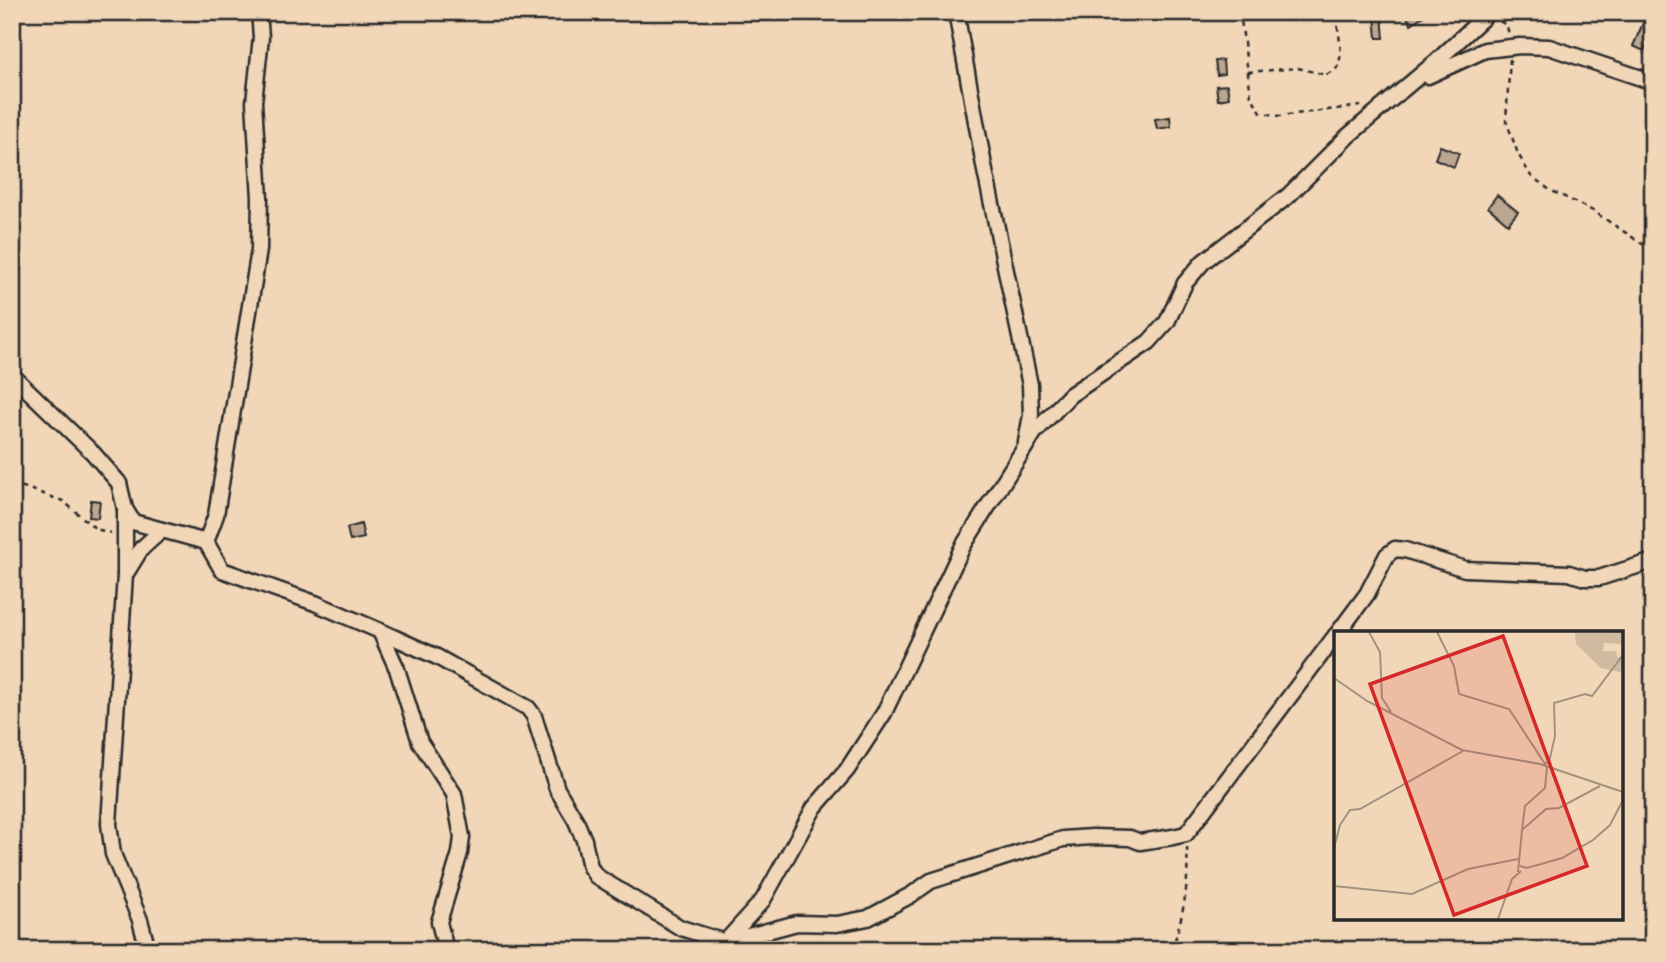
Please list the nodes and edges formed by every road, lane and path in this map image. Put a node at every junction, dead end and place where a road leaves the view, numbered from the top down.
1 (259, 12) edge
2 (956, 12) edge
3 (1240, 12) edge
4 (1489, 13) edge
5 (1336, 17) dead end
6 (1511, 47) junction
7 (1248, 72) junction
8 (1653, 82) edge
9 (1411, 84) junction
10 (1371, 104) dead end
11 (1653, 251) edge
12 (12, 375) edge
13 (1026, 447) junction
14 (12, 483) edge
15 (125, 509) junction
16 (162, 530) junction
17 (125, 538) junction
18 (206, 542) junction
19 (1653, 561) edge
20 (125, 575) junction
21 (380, 631) junction
22 (1339, 631) edge
23 (1334, 638) edge
24 (1186, 834) junction
25 (755, 934) junction
26 (722, 946) edge
27 (148, 950) edge
28 (446, 950) edge
29 (752, 950) edge
30 (1172, 950) edge

1 - 18 street
2 - 13 street
3 - 7 path
4 - 6 path
4 - 9 street
5 - 7 path
6 - 8 street
6 - 9 street
6 - 11 path
7 - 10 path
9 - 13 street
12 - 15 street
13 - 26 street
14 - 17 path
15 - 16 street
15 - 17 street
16 - 18 street
16 - 20 street
17 - 20 street
18 - 21 street
19 - 22 street
20 - 27 street
21 - 26 street
21 - 28 street
23 - 24 street
24 - 25 street
24 - 30 path
25 - 26 street
25 - 29 street

